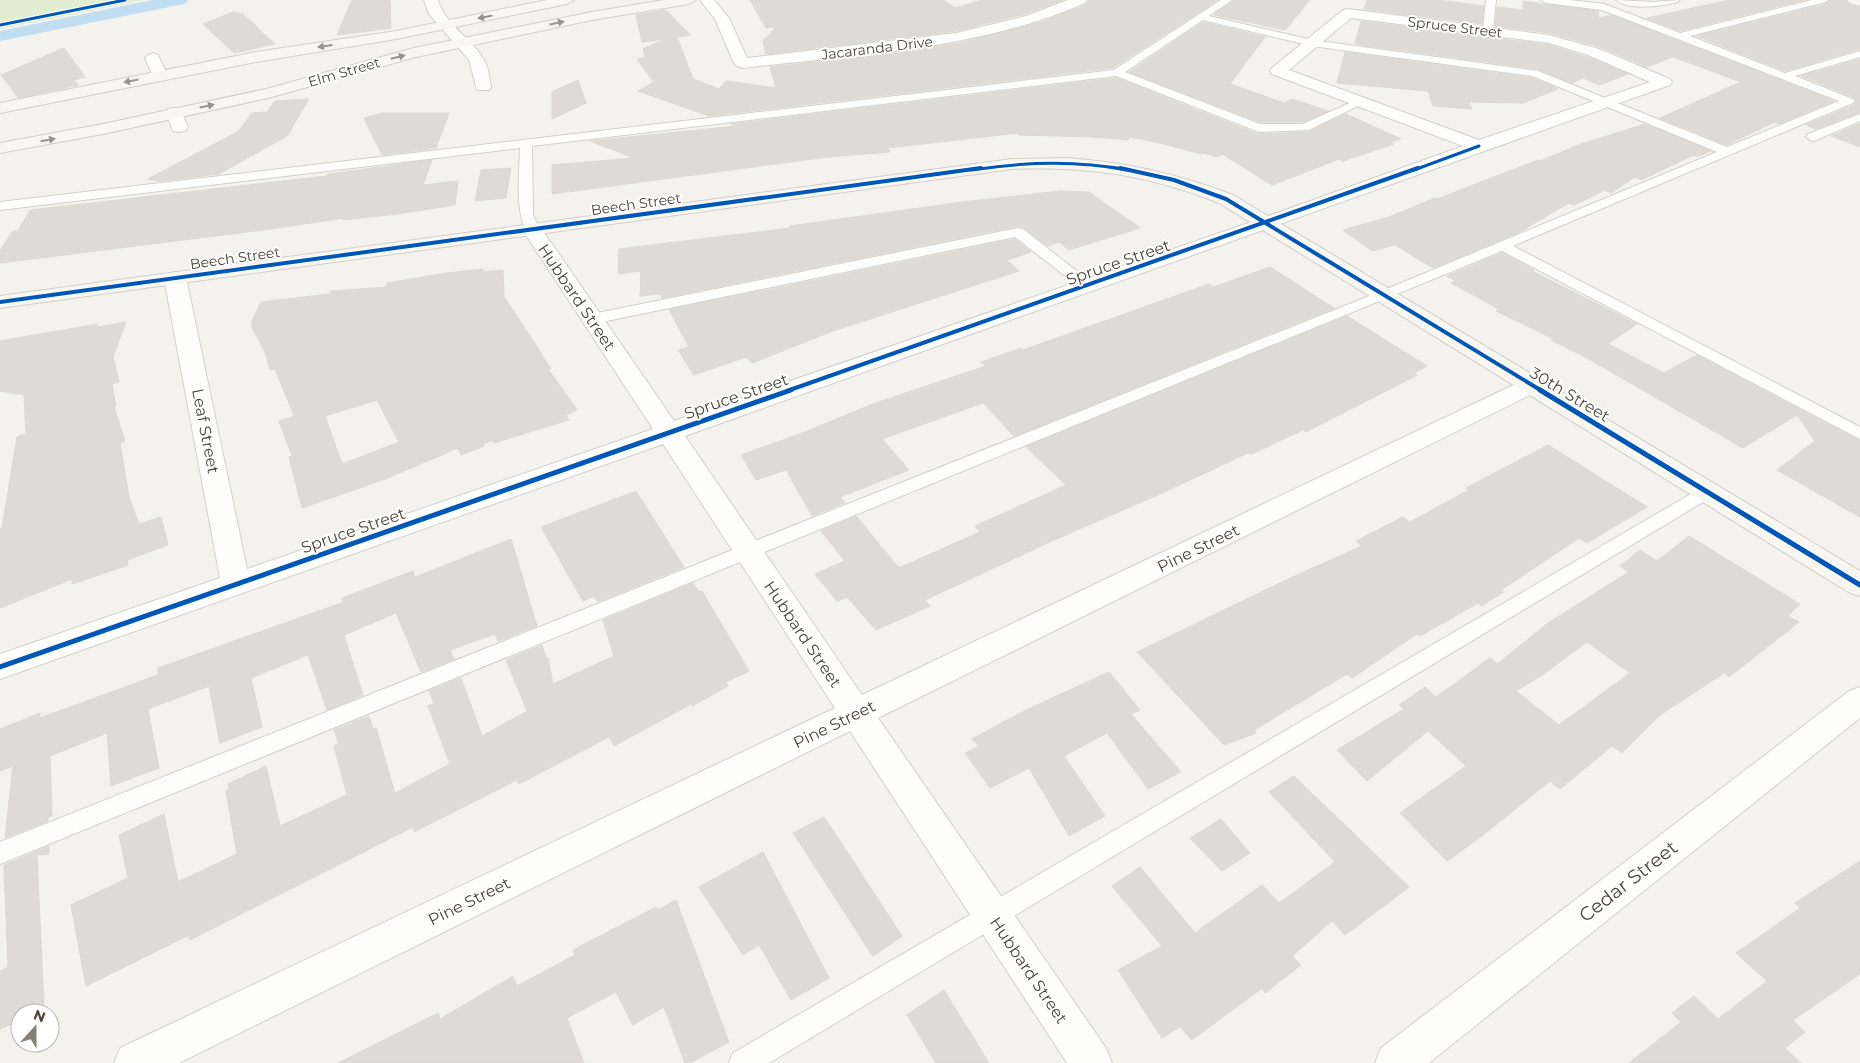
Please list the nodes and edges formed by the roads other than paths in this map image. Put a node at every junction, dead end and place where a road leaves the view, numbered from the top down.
1 (431, 0) edge
2 (567, 0) edge
3 (689, 0) edge
4 (707, 0) edge
5 (1080, 0) edge
6 (1227, 0) edge
7 (1491, 0) edge
8 (1546, 0) edge
9 (1621, 0) edge
10 (1675, 0) edge
11 (1822, 0) edge
12 (1854, 0) edge
13 (1860, 2) edge
14 (1201, 17) junction
15 (446, 25) junction
16 (1488, 31) junction
17 (1680, 36) junction
18 (462, 43) junction
19 (1312, 43) junction
20 (1860, 54) edge
21 (153, 58) dead end
22 (1117, 73) junction
23 (160, 76) junction
24 (1785, 76) junction
25 (483, 87) dead end
26 (1360, 102) junction
27 (1604, 103) junction
28 (0, 108) edge
29 (1860, 117) edge
30 (1812, 138) dead end
31 (526, 142) junction
32 (1478, 146) junction
33 (0, 148) edge
34 (1728, 152) junction
35 (0, 206) edge
36 (1266, 223) junction
37 (532, 229) junction
38 (1502, 246) junction
39 (176, 278) junction
40 (1087, 286) junction
41 (1382, 296) junction
42 (0, 302) edge
43 (592, 319) junction
44 (1532, 386) junction
45 (668, 433) junction
46 (1860, 434) edge
47 (1707, 492) junction
48 (747, 550) junction
49 (236, 584) junction
50 (1860, 585) edge
51 (0, 668) edge
52 (1860, 700) edge
53 (857, 713) junction
54 (0, 853) edge
55 (992, 915) junction
56 (135, 1063) edge
57 (743, 1063) edge
58 (1091, 1063) edge
59 (1396, 1063) edge

1 - 15 street
2 -> 15 street, Elm Street
18 -> 3 street, Elm Street
4 - 5 street, Jacaranda Drive
6 - 14 lane
7 - 16 lane
8 - 17 lane
9 - 10 lane
11 - 17 lane
12 - 13 street
14 - 19 lane
14 - 22 lane
15 - 18 street
15 -> 23 street, Elm Street
16 - 19 street, Spruce Street
16 - 27 street, Spruce Street
17 - 24 lane
18 - 25 street
33 -> 18 street, Elm Street
19 - 26 street, Spruce Street
19 - 27 lane
20 - 24 lane
21 - 23 street
22 - 26 lane
22 - 31 lane
23 -> 28 street, Elm Street
24 - 34 lane
26 - 32 street, Spruce Street
27 - 32 street, Spruce Street
27 - 34 lane
29 - 30 lane
31 - 35 lane
31 - 37 lane
32 - 36 street, Spruce Street
34 - 38 lane
36 - 37 street, Beech Street
36 - 40 street, Spruce Street
36 - 41 street, 30th Street
37 - 39 street, Beech Street
37 - 43 street, Hubbard Street
38 - 41 lane
38 - 46 lane
39 - 42 street, Beech Street
39 - 49 street, Leaf Street
40 - 43 lane
40 - 45 street, Spruce Street
41 - 44 street, 30th Street
41 - 48 lane
43 - 45 street, Hubbard Street
44 - 47 street, 30th Street
44 - 53 street, Pine Street
45 - 48 street, Hubbard Street
45 - 49 street, Spruce Street
47 - 50 street, 30th Street
47 - 55 lane
48 - 53 street, Hubbard Street
48 - 54 lane
49 - 51 street, Spruce Street
52 - 59 street, Cedar Street
53 - 55 street, Hubbard Street
53 - 56 street, Pine Street
55 - 57 lane
55 - 58 street, Hubbard Street

